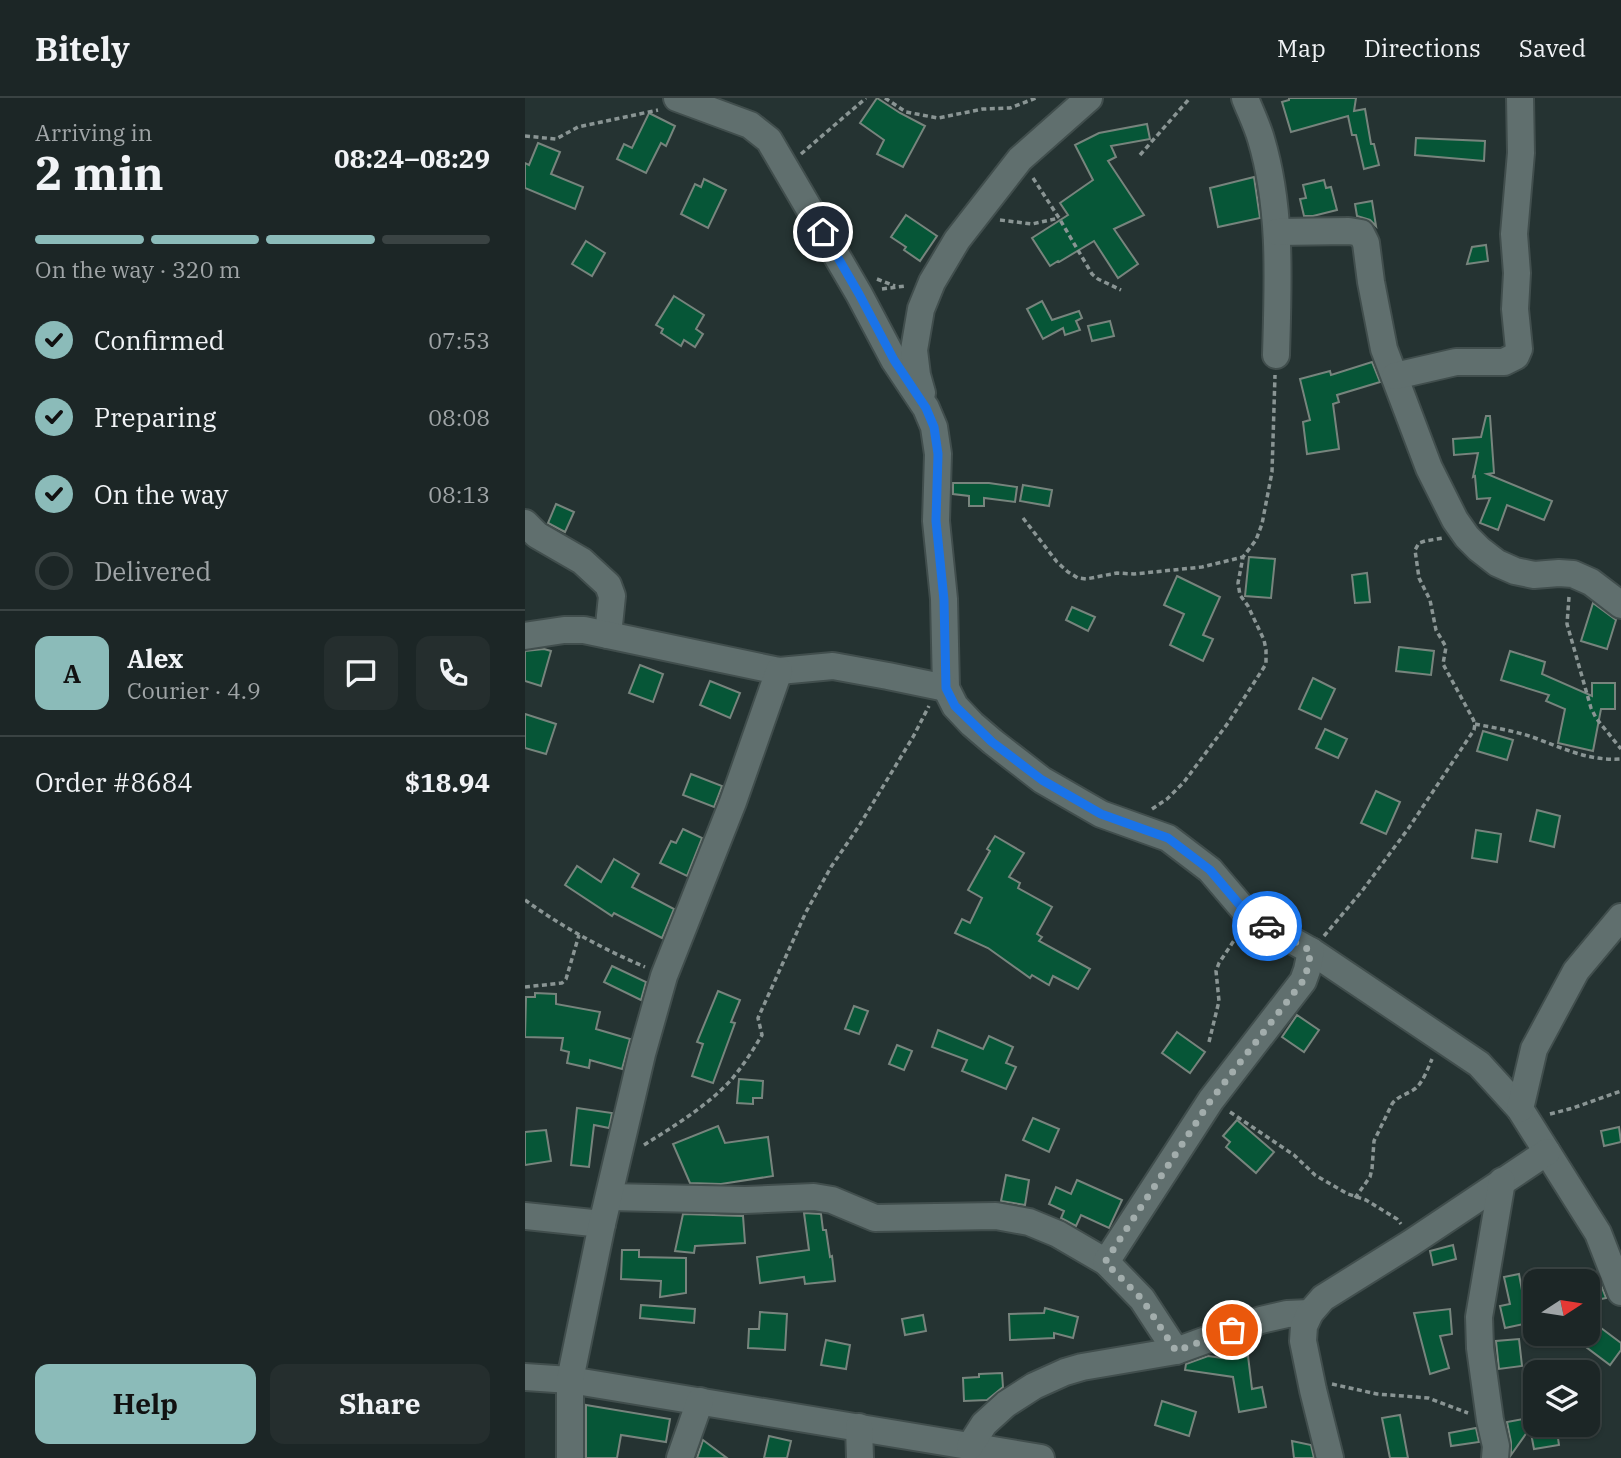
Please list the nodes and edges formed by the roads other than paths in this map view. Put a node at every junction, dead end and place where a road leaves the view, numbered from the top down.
1 (1089, 98) edge
2 (1245, 98) edge
3 (1520, 98) edge
4 (682, 100) edge
5 (1277, 232) junction
6 (1276, 355) road end
7 (1395, 376) junction
8 (926, 408) junction
9 (525, 523) edge
10 (1621, 605) edge
11 (608, 635) junction
12 (525, 636) edge
13 (779, 671) junction
14 (942, 688) junction
15 (1621, 917) edge
16 (1311, 951) junction
17 (1523, 1114) junction
18 (1547, 1152) junction
19 (1502, 1181) junction
20 (609, 1197) junction
21 (525, 1216) edge
22 (602, 1224) junction
23 (1105, 1262) junction
24 (1621, 1292) edge
25 (1310, 1313) junction
26 (1176, 1351) junction
27 (525, 1377) edge
28 (570, 1380) junction
29 (699, 1401) junction
30 (859, 1427) junction
31 (955, 1449) edge
32 (570, 1458) edge
33 (680, 1458) edge
34 (860, 1458) edge
35 (1041, 1458) edge
36 (1331, 1458) edge
37 (1495, 1458) edge

1 - 8 street
2 - 5 street
3 - 7 street
4 - 8 street
5 - 6 street
5 - 7 street
7 - 10 street
8 - 14 street
9 - 11 street
11 - 12 street
11 - 13 street
13 - 14 street
13 - 20 street
14 - 16 street
15 - 17 street
16 - 17 street
16 - 23 street
17 - 18 street
18 - 19 street
18 - 24 street
19 - 25 street
19 - 37 street
20 - 22 street
20 - 23 street
21 - 22 street
22 - 28 street
23 - 26 street
25 - 26 street
25 - 36 street
26 - 31 street
27 - 28 street
28 - 29 street
28 - 32 street
29 - 30 street
29 - 33 street
30 - 31 street
30 - 34 street
31 - 35 street

